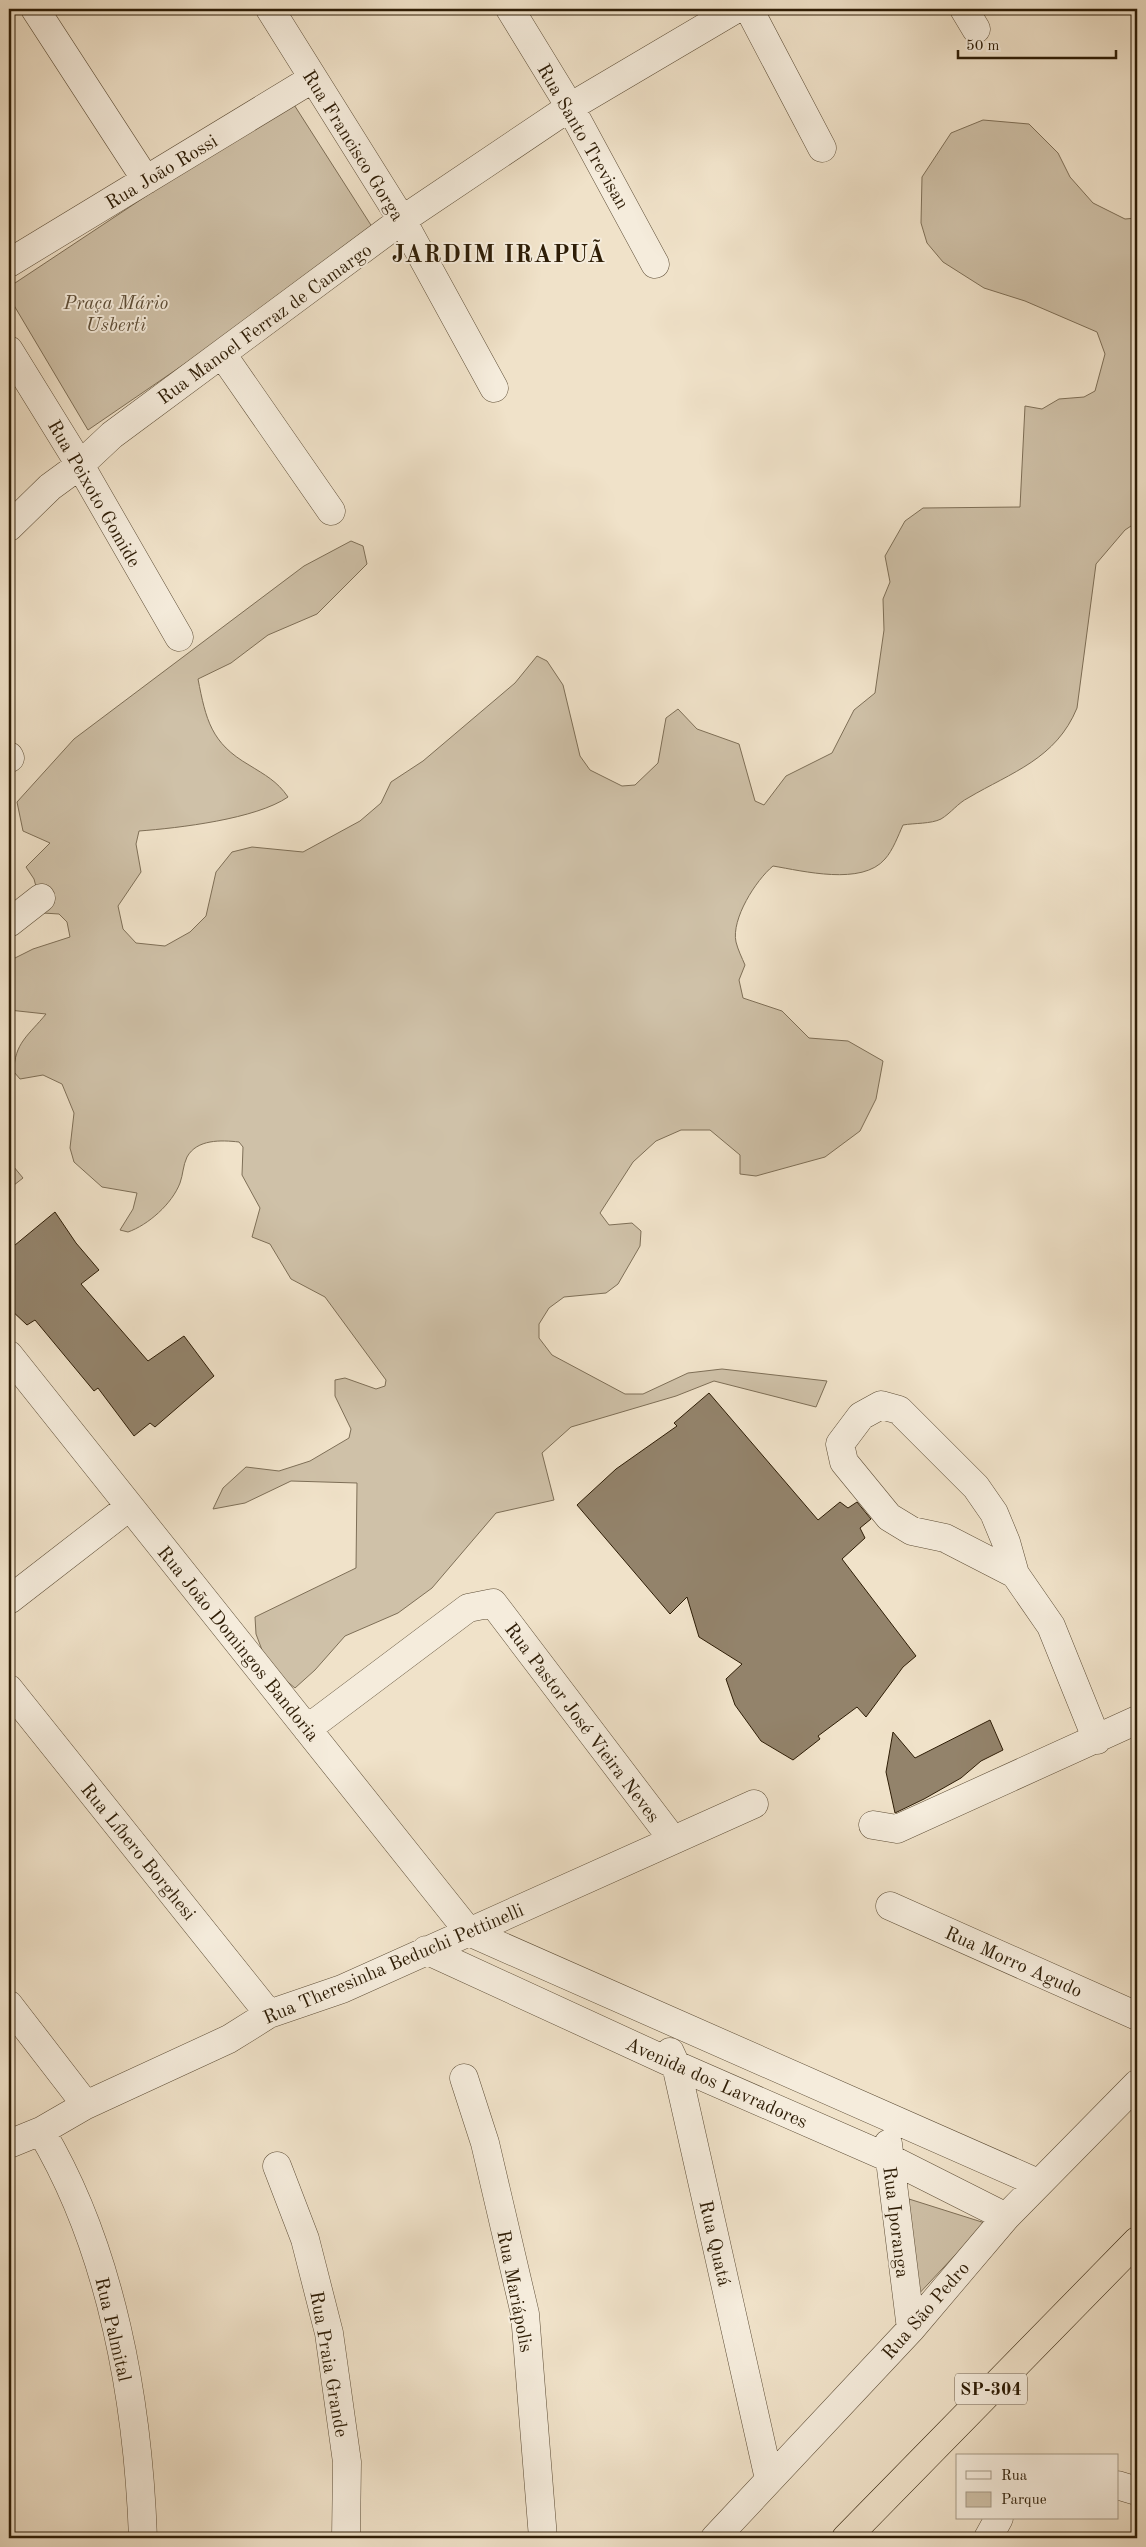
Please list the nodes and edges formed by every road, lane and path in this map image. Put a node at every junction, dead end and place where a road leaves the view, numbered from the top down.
1 (35, 9) edge
2 (270, 9) edge
3 (510, 9) edge
4 (736, 9) edge
5 (749, 9) edge
6 (312, 79) junction
7 (570, 107) junction
8 (822, 148) dead end
9 (146, 180) junction
10 (402, 220) junction
11 (9, 263) edge
12 (655, 264) dead end
13 (9, 350) edge
14 (222, 354) junction
15 (494, 388) dead end
16 (80, 465) junction
17 (332, 511) dead end
18 (9, 527) edge
19 (179, 637) dead end
20 (42, 898) dead end
21 (9, 923) edge
22 (9, 1355) edge
23 (130, 1506) junction
24 (1015, 1574) junction
25 (9, 1600) edge
26 (9, 1689) edge
27 (1137, 1720) edge
28 (307, 1729) junction
29 (1097, 1740) junction
30 (754, 1804) dead end
31 (873, 1825) dead end
32 (673, 1840) junction
33 (890, 1906) dead end
34 (469, 1932) junction
35 (426, 1950) junction
36 (9, 2005) edge
37 (650, 2012) junction
38 (269, 2014) junction
39 (1137, 2016) edge
40 (676, 2065) junction
41 (464, 2078) dead end
42 (1137, 2084) edge
43 (86, 2105) junction
44 (885, 2116) junction
45 (41, 2131) junction
46 (9, 2144) edge
47 (889, 2158) junction
48 (277, 2166) dead end
49 (1038, 2183) junction
50 (1006, 2217) junction
51 (1137, 2241) edge
52 (911, 2329) junction
53 (769, 2479) junction
54 (1118, 2485) edge
55 (1137, 2491) edge
56 (998, 2520) edge
57 (143, 2538) edge
58 (346, 2538) edge
59 (543, 2538) edge
60 (715, 2538) edge
61 (846, 2538) edge
62 (988, 2538) edge

1 - 9 street
2 - 6 street, Rua Francisco Gorga
3 - 7 street, Rua Santo Trevisan
4 - 7 street, Rua Manoel Ferraz de Camargo
5 - 8 street
6 - 9 street, Rua João Rossi
6 - 10 street, Rua Francisco Gorga
7 - 10 street, Rua Manoel Ferraz de Camargo
7 - 12 street, Rua Santo Trevisan
9 - 11 street, Rua João Rossi
10 - 14 street, Rua Manoel Ferraz de Camargo
10 - 15 street, Rua Francisco Gorga
13 - 16 street, Rua Peixoto Gomide
14 - 16 street, Rua Manoel Ferraz de Camargo
14 - 17 street
16 - 18 street, Rua Manoel Ferraz de Camargo
16 - 19 street, Rua Peixoto Gomide
20 - 21 street
22 - 23 street, Rua João Domingos Bandoria
23 - 25 street
23 - 28 street, Rua João Domingos Bandoria
24 - 24 street
24 - 29 street
26 - 38 street, Rua Líbero Borghesi
27 - 29 street
28 - 32 street, Rua Pastor José Vieira Neves
28 - 34 street, Rua João Domingos Bandoria
29 - 31 street
30 - 32 street, Rua Theresinha Beduchi Pettinelli
32 - 34 street, Rua Theresinha Beduchi Pettinelli
33 - 39 street, Rua Morro Agudo
34 - 35 street, Rua Theresinha Beduchi Pettinelli
34 - 37 street, Avenida dos Lavradores
35 - 38 street, Rua Theresinha Beduchi Pettinelli
35 - 40 street, Avenida dos Lavradores
36 - 43 street
37 - 40 street, Rua Quatá
37 - 44 street, Avenida dos Lavradores
38 - 43 street, Rua Theresinha Beduchi Pettinelli
40 - 47 street, Avenida dos Lavradores
40 - 53 street, Rua Quatá
41 - 59 street, Rua Mariápolis
42 - 49 street, Rua São Pedro
43 - 45 street, Rua Theresinha Beduchi Pettinelli
44 - 47 street, Rua Iporanga
44 - 49 street, Avenida dos Lavradores
45 - 46 street, Rua Theresinha Beduchi Pettinelli
45 - 57 street, Rua Palmital
47 - 50 street, Avenida dos Lavradores
47 - 52 street, Rua Iporanga
48 - 58 street, Rua Praia Grande
49 - 50 street, Rua São Pedro
50 - 52 street, Rua São Pedro
51 - 61 highway, SP-304
52 - 53 street, Rua São Pedro
53 - 60 street, Rua São Pedro
54 - 55 street
56 - 62 street

